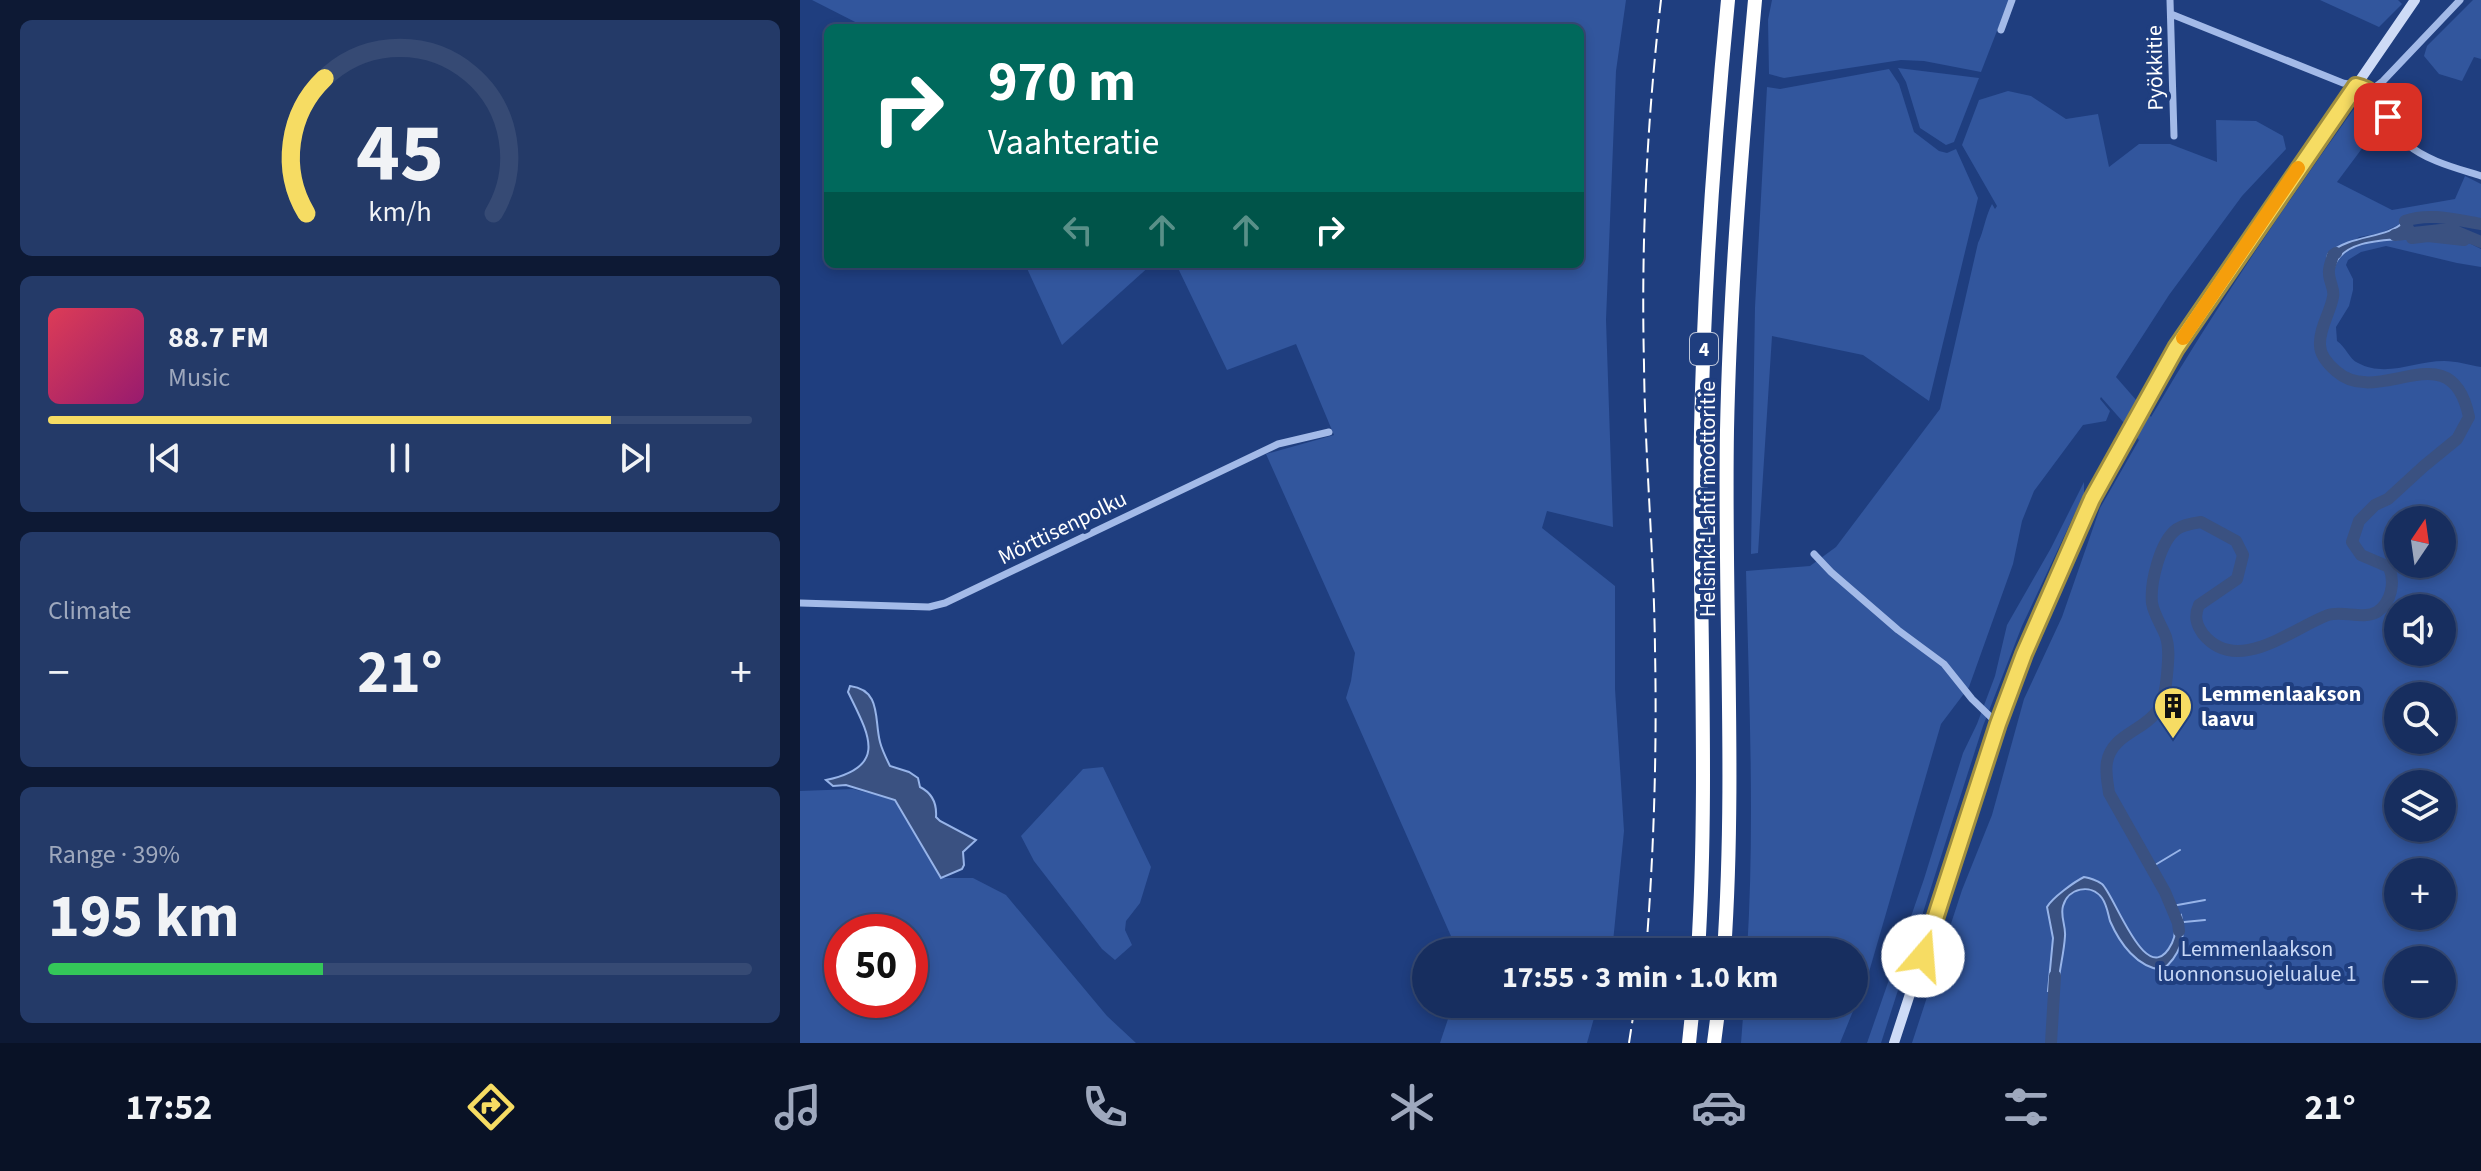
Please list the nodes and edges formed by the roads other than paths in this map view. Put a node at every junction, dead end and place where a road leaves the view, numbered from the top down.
1 (1728, 0) edge
2 (1755, 0) edge
3 (2012, 0) edge
4 (2170, 0) edge
5 (2415, 0) edge
6 (2460, 0) edge
7 (2171, 14) junction
8 (2001, 30) dead end
9 (2356, 86) junction
10 (2370, 91) junction
11 (2174, 136) dead end
12 (2481, 176) edge
13 (1329, 432) dead end
14 (1814, 554) dead end
15 (800, 603) edge
16 (1998, 724) junction
17 (1698, 938) edge
18 (1725, 938) edge
19 (1692, 1018) edge
20 (1717, 1018) edge
21 (1689, 1043) edge
22 (1714, 1043) edge
23 (1894, 1043) edge

1 - 17 highway, Helsinki-Lahti moottoritie / 4
2 - 18 highway, Helsinki-Lahti moottoritie / 4
3 - 8 street
4 - 7 street, Pyökkitie
5 - 9 main road
6 - 10 street
7 - 9 street
7 - 11 street, Pyökkitie
9 - 10 street
9 - 16 main road
10 - 12 street
13 - 15 street, Mörttisenpolku
14 - 16 street
16 - 23 main road
19 - 21 highway
20 - 22 highway

